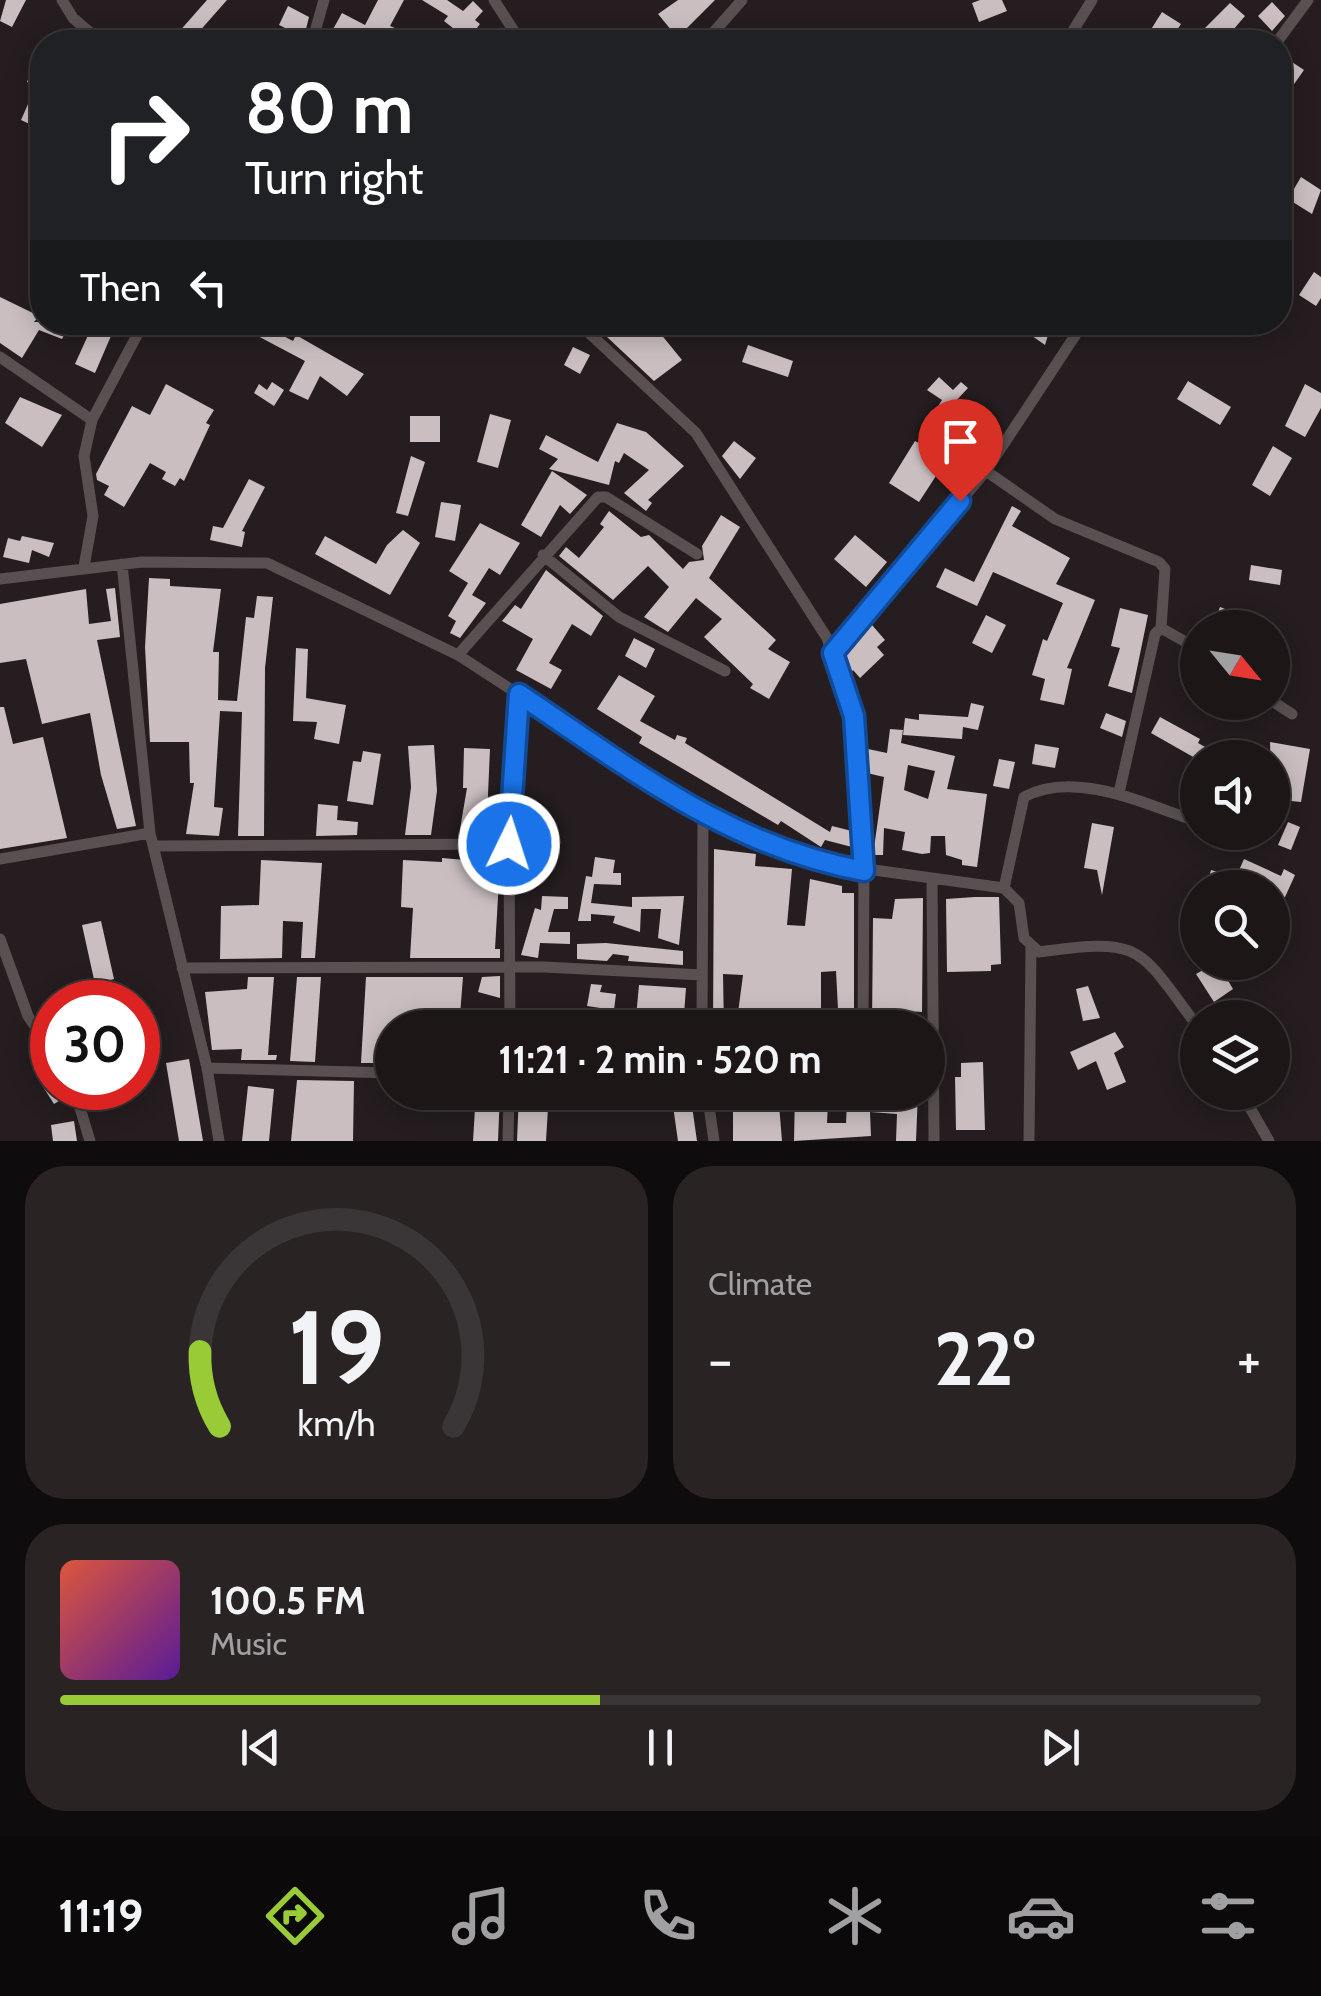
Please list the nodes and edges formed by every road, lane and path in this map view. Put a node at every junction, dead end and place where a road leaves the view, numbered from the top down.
1 (62, 0) edge
2 (324, 0) edge
3 (494, 0) edge
4 (742, 0) edge
5 (1092, 0) edge
6 (1308, 0) edge
7 (87, 30) edge
8 (315, 30) edge
9 (514, 30) edge
10 (716, 30) edge
11 (1073, 30) edge
12 (1285, 30) edge
13 (137, 335) edge
14 (591, 335) edge
15 (1075, 335) edge
16 (0, 357) edge
17 (92, 420) junction
18 (986, 471) junction
19 (697, 554) dead end
20 (543, 555) junction
21 (122, 564) junction
22 (84, 568) junction
23 (0, 580) edge
24 (1161, 628) junction
25 (1180, 639) edge
26 (833, 653) junction
27 (458, 655) junction
28 (725, 671) dead end
29 (519, 694) junction
30 (1118, 793) junction
31 (703, 814) junction
32 (1180, 815) edge
33 (152, 839) junction
34 (509, 844) junction
35 (0, 859) edge
36 (864, 871) junction
37 (932, 880) junction
38 (1004, 888) junction
39 (0, 939) edge
40 (1030, 946) junction
41 (182, 968) junction
42 (511, 968) junction
43 (702, 975) junction
44 (1180, 1003) edge
45 (510, 1010) edge
46 (702, 1010) edge
47 (863, 1010) edge
48 (930, 1010) edge
49 (30, 1019) edge
50 (207, 1068) junction
51 (375, 1073) edge
52 (81, 1110) edge
53 (509, 1110) edge
54 (710, 1110) edge
55 (933, 1110) edge
56 (1251, 1110) edge
57 (90, 1141) edge
58 (219, 1141) edge
59 (508, 1141) edge
60 (714, 1141) edge
61 (934, 1141) edge
62 (1029, 1141) edge
63 (1269, 1141) edge

1 - 7 street
2 - 8 street
3 - 9 street
4 - 10 street
5 - 11 street
6 - 12 street
13 - 17 street
14 - 26 street
15 - 18 street
16 - 17 street
17 - 22 street
18 - 24 street
18 - 26 street
19 - 20 street
20 - 27 street
20 - 28 street
21 - 22 street
21 - 27 street
21 - 33 street
22 - 23 street
24 - 25 street
24 - 30 street
26 - 36 street
27 - 29 street
29 - 31 street
29 - 34 street
30 - 32 street
30 - 38 street
31 - 36 street
31 - 43 street
33 - 34 street
33 - 35 street
33 - 41 street
34 - 42 street
36 - 37 street
36 - 47 street
37 - 38 street
37 - 48 street
38 - 40 street
39 - 49 street
40 - 44 street
40 - 62 street
41 - 42 street
41 - 50 street
42 - 43 street
42 - 45 street
43 - 46 street
50 - 51 street
50 - 58 street
52 - 57 street
53 - 59 street
54 - 60 street
55 - 61 street
56 - 63 street

